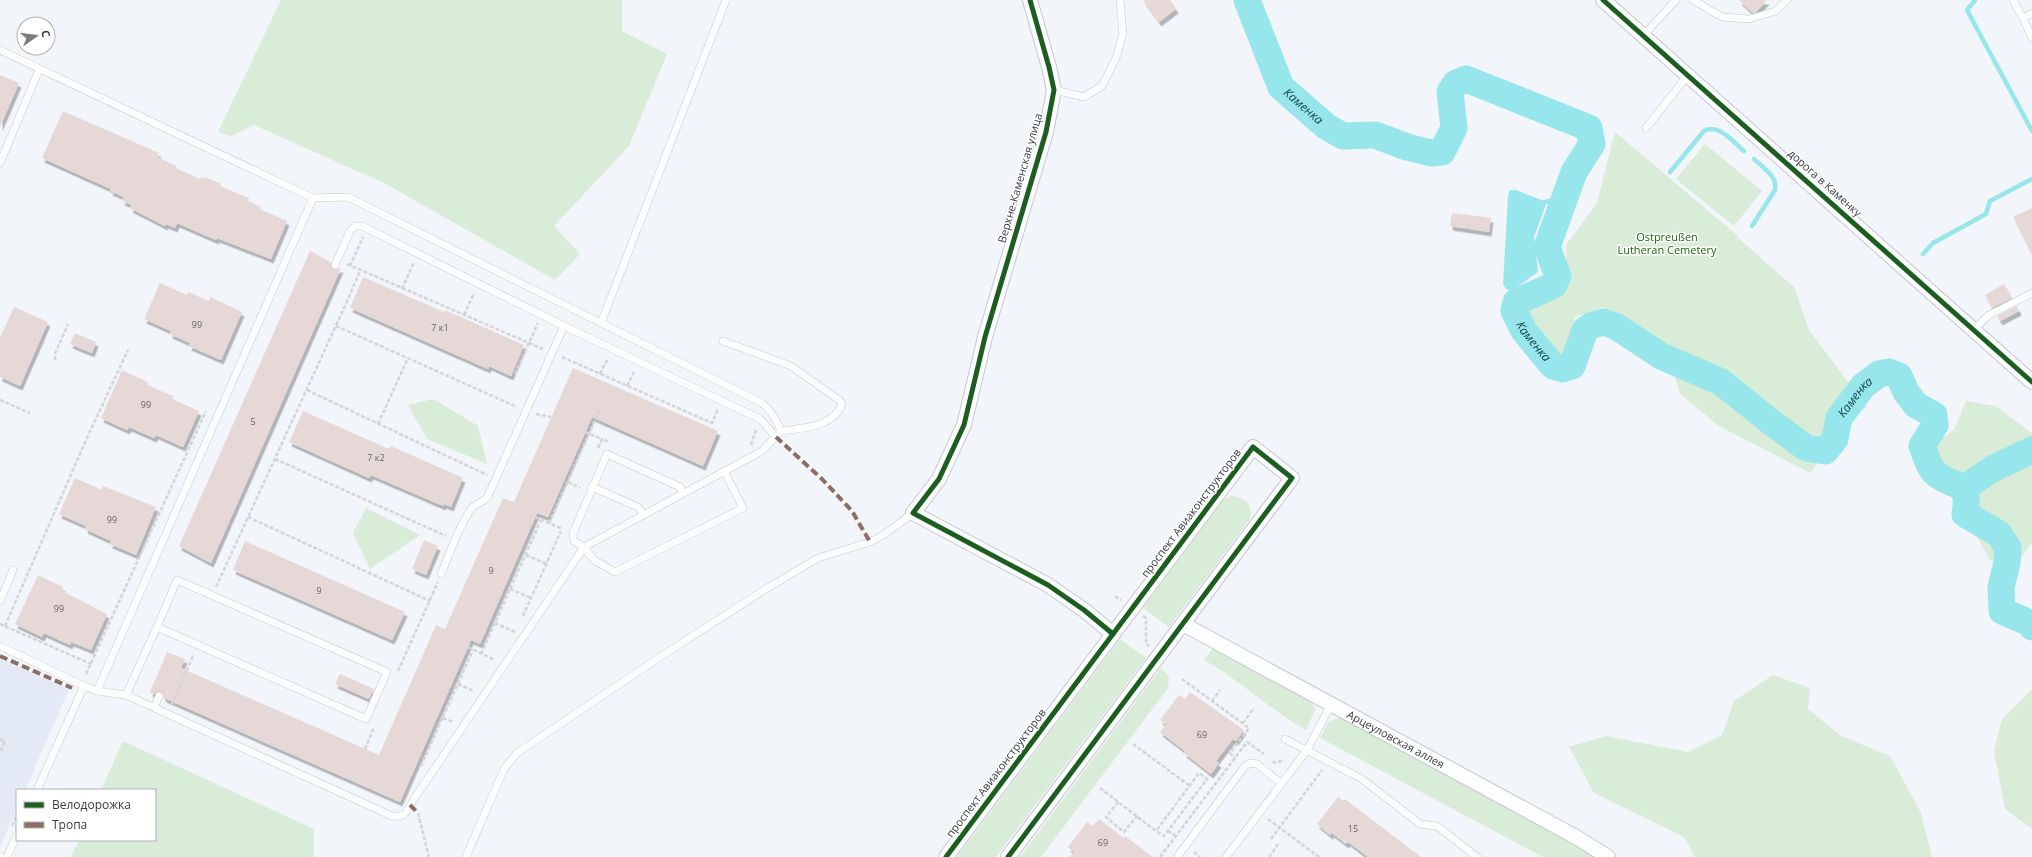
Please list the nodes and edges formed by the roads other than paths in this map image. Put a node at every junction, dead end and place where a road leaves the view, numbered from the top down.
1 (726, 0) edge
2 (1030, 0) edge
3 (1120, 0) edge
4 (1603, 0) edge
5 (1676, 0) edge
6 (1693, 0) edge
7 (1787, 0) edge
8 (2013, 0) edge
9 (2032, 13) edge
10 (2023, 18) junction
11 (1643, 36) junction
12 (2032, 38) edge
13 (0, 50) edge
14 (39, 70) junction
15 (1688, 75) junction
16 (1054, 90) junction
17 (1646, 128) dead end
18 (0, 163) edge
19 (313, 198) junction
20 (336, 262) road end
21 (2032, 292) edge
22 (601, 323) junction
23 (564, 326) junction
24 (1973, 330) junction
25 (722, 341) dead end
26 (2032, 382) edge
27 (778, 434) junction
28 (724, 471) junction
29 (592, 487) junction
30 (683, 493) junction
31 (913, 513) junction
32 (644, 515) junction
33 (584, 547) junction
34 (13, 570) dead end
35 (441, 574) road end
36 (0, 601) edge
37 (1183, 624) junction
38 (157, 627) junction
39 (1113, 634) junction
40 (0, 646) edge
41 (84, 686) junction
42 (97, 690) junction
43 (126, 695) junction
44 (159, 696) dead end
45 (1331, 705) junction
46 (154, 708) junction
47 (1285, 739) dead end
48 (1307, 750) junction
49 (1282, 784) junction
50 (37, 789) edge
51 (16, 837) edge
52 (7, 857) edge
53 (466, 857) edge
54 (946, 857) edge
55 (1008, 857) edge
56 (1177, 857) edge
57 (1226, 857) edge
58 (1477, 857) edge
59 (1608, 857) edge

1 - 22 lane
2 - 16 street, Верхне-Каменская улица
3 - 16 lane
4 - 11 street, дорога в Каменку
5 - 11 lane
6 - 7 lane
8 - 10 lane
9 - 10 lane
10 - 12 lane
11 - 15 street, дорога в Каменку
13 - 14 lane
14 - 18 lane
14 - 19 lane
15 - 17 lane
15 - 24 street, дорога в Каменку
16 - 31 street, Верхне-Каменская улица
19 - 22 lane
19 - 42 lane
20 - 23 lane
21 - 24 lane
22 - 27 lane
23 - 27 lane
23 - 35 lane
24 - 26 street, дорога в Каменку
25 - 27 lane
27 - 28 lane
28 - 30 lane
28 - 33 lane
29 - 30 lane
29 - 32 lane
29 - 33 lane
30 - 32 lane
31 - 39 street
31 - 53 lane
32 - 33 lane
33 - 46 lane
34 - 36 lane
37 - 39 street, проспект Авиаконструкторов
37 - 45 street, Арцеуловская аллея
37 - 55 street, проспект Авиаконструкторов
38 - 38 lane
38 - 43 lane
39 - 54 street, проспект Авиаконструкторов
40 - 41 lane
41 - 42 lane
41 - 50 lane
42 - 43 lane
43 - 46 lane
44 - 46 lane
45 - 48 lane
45 - 59 street, Арцеуловская аллея
47 - 48 lane
48 - 49 lane
48 - 58 lane
49 - 56 lane
49 - 57 lane
51 - 52 lane

